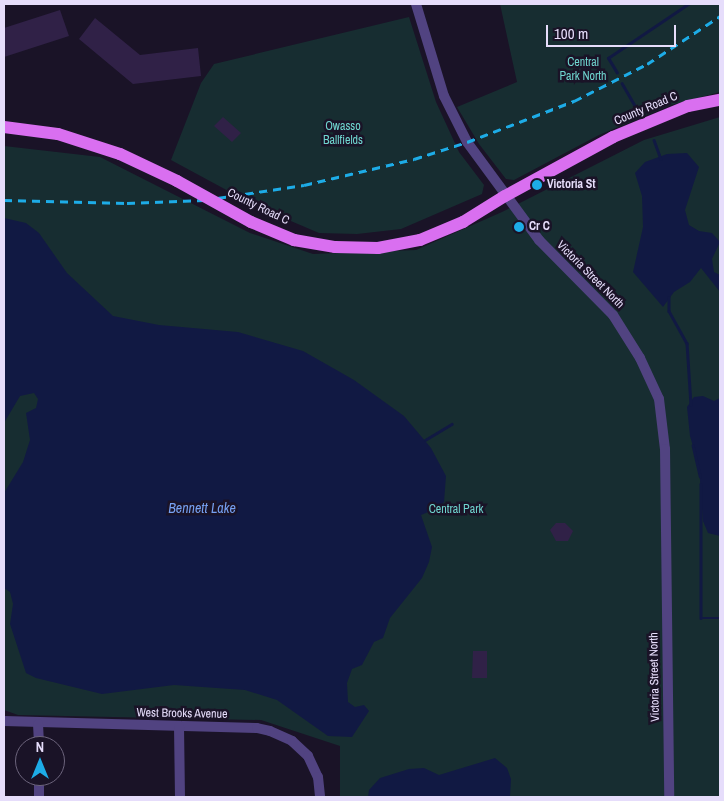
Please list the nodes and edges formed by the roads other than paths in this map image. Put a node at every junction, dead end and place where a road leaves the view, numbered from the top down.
1 (416, 4) edge
2 (720, 100) edge
3 (4, 127) edge
4 (504, 196) junction
5 (4, 721) edge
6 (38, 724) junction
7 (179, 726) junction
8 (38, 736) edge
9 (180, 797) edge
10 (320, 797) edge
11 (669, 797) edge

1 - 4 street, Victoria Street North
2 - 4 main road, County Road C
3 - 4 main road, County Road C, bridge
4 - 11 street, Victoria Street North
5 - 6 street, West Brooks Avenue
6 - 7 street, West Brooks Avenue
6 - 8 street
7 - 9 street
7 - 10 street, West Brooks Avenue

